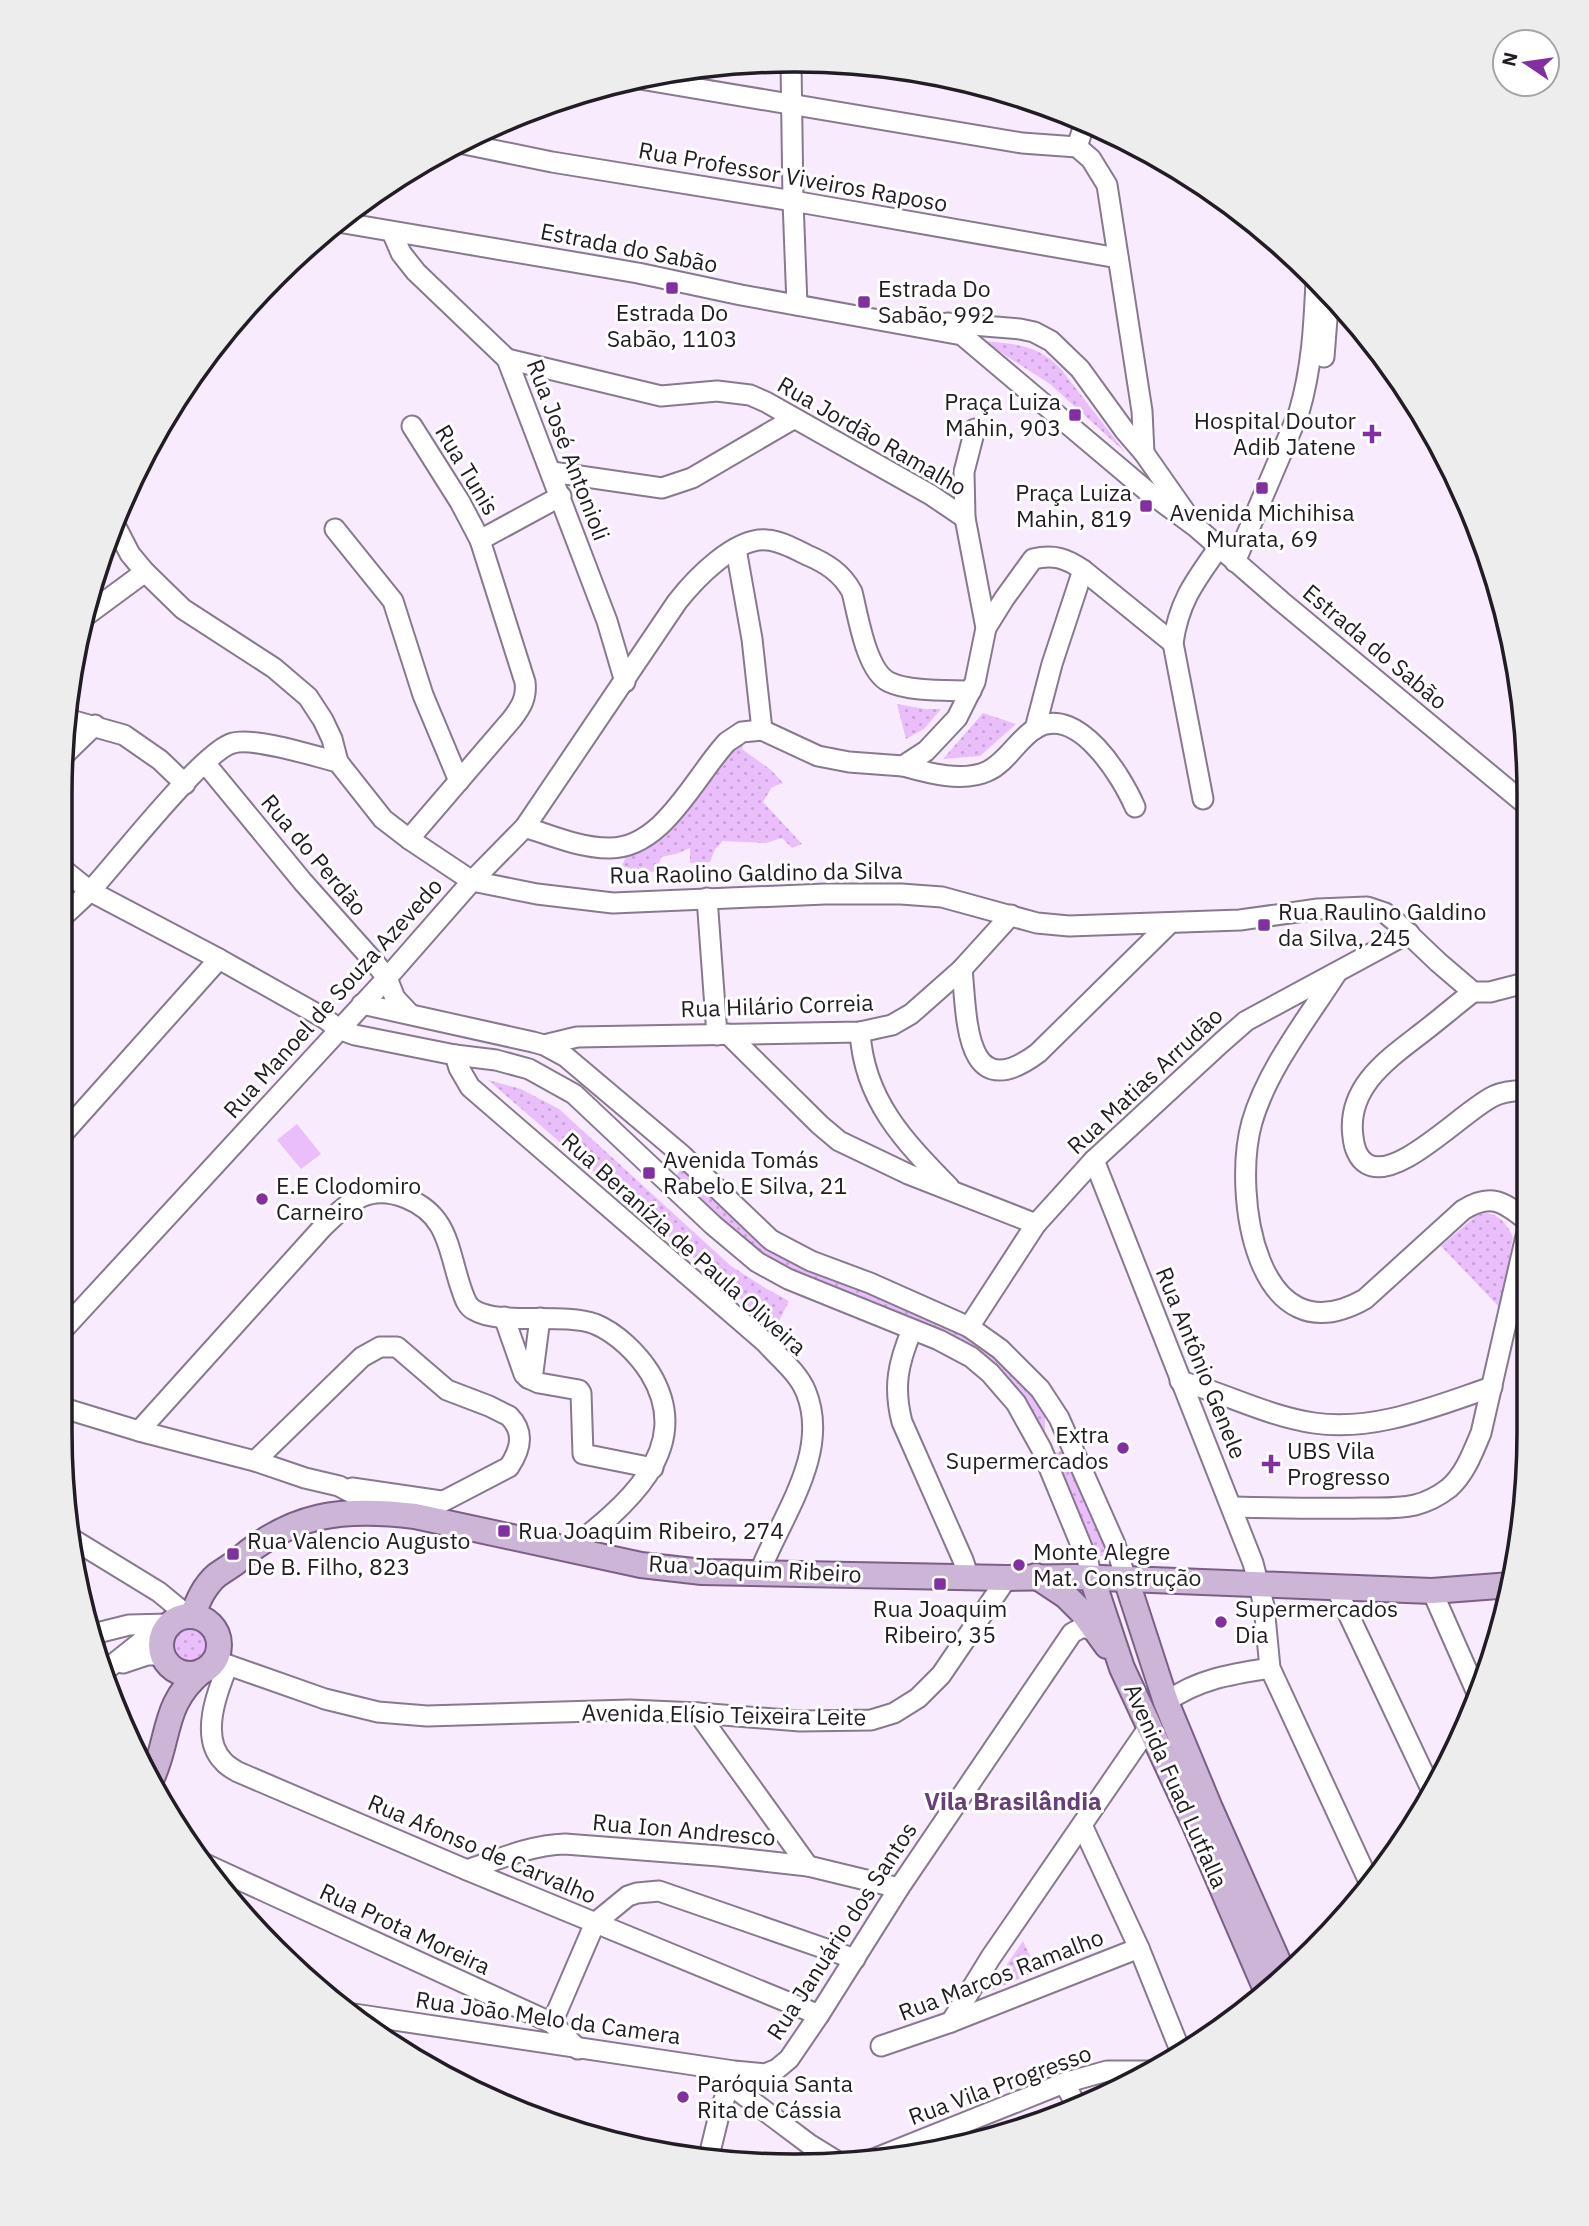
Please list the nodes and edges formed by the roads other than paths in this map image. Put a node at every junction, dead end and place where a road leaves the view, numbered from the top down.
1 (791, 72) edge
2 (666, 84) edge
3 (791, 106) junction
4 (1082, 132) edge
5 (475, 146) edge
6 (1077, 147) junction
7 (793, 201) junction
8 (351, 224) edge
9 (392, 232) junction
10 (1118, 258) junction
11 (1315, 293) edge
12 (797, 305) junction
13 (1328, 307) edge
14 (911, 324) junction
15 (508, 359) junction
16 (793, 419) junction
17 (412, 426) dead end
18 (975, 429) dead end
19 (1145, 454) junction
20 (1120, 468) junction
21 (552, 472) junction
22 (561, 496) junction
23 (965, 518) junction
24 (1250, 526) junction
25 (1196, 527) junction
26 (335, 529) dead end
27 (120, 535) edge
28 (480, 540) junction
29 (1215, 544) junction
30 (736, 549) junction
31 (1240, 566) junction
32 (1083, 570) junction
33 (145, 572) junction
34 (96, 608) edge
35 (986, 628) junction
36 (1173, 643) junction
37 (625, 682) junction
38 (971, 691) junction
39 (76, 721) edge
40 (95, 725) junction
41 (1035, 729) junction
42 (762, 730) junction
43 (73, 746) edge
44 (338, 762) junction
45 (205, 763) junction
46 (903, 766) junction
47 (458, 781) junction
48 (184, 784) junction
49 (1517, 797) edge
50 (1203, 799) dead end
51 (1135, 807) dead end
52 (525, 827) junction
53 (409, 839) junction
54 (72, 877) edge
55 (472, 881) junction
56 (90, 891) junction
57 (707, 898) junction
58 (72, 908) edge
59 (1011, 915) junction
60 (1170, 923) junction
61 (1409, 933) junction
62 (219, 959) junction
63 (962, 969) junction
64 (1336, 974) junction
65 (387, 978) junction
66 (1517, 985) edge
67 (1473, 992) junction
68 (362, 1004) junction
69 (410, 1013) junction
70 (340, 1029) junction
71 (860, 1032) junction
72 (723, 1034) junction
73 (544, 1045) junction
74 (455, 1055) junction
75 (1517, 1090) edge
76 (72, 1124) edge
77 (682, 1155) junction
78 (1094, 1160) junction
79 (661, 1176) junction
80 (952, 1191) junction
81 (1517, 1212) edge
82 (1036, 1224) junction
83 (1517, 1279) edge
84 (504, 1317) junction
85 (540, 1318) junction
86 (72, 1320) edge
87 (969, 1326) junction
88 (912, 1330) junction
89 (528, 1377) junction
90 (1180, 1381) junction
91 (1492, 1387) junction
92 (72, 1411) edge
93 (139, 1431) junction
94 (1068, 1437) junction
95 (1041, 1448) junction
96 (255, 1461) junction
97 (653, 1468) junction
98 (305, 1478) junction
99 (339, 1486) junction
100 (449, 1497) junction
101 (1233, 1507) junction
102 (381, 1512) junction
103 (335, 1513) junction
104 (415, 1516) junction
105 (456, 1525) junction
106 (598, 1528) junction
107 (81, 1545) edge
108 (568, 1550) junction
109 (607, 1558) junction
110 (759, 1574) junction
111 (968, 1575) junction
112 (1036, 1576) junction
113 (1007, 1578) junction
114 (1092, 1578) junction
115 (1126, 1579) junction
116 (1260, 1584) junction
117 (1335, 1586) junction
118 (1500, 1586) edge
119 (1432, 1591) junction
120 (100, 1632) edge
121 (1098, 1633) junction
122 (101, 1635) edge
123 (171, 1638) junction
124 (215, 1665) junction
125 (112, 1668) edge
126 (1122, 1668) junction
127 (1270, 1668) junction
128 (1472, 1682) edge
129 (1166, 1702) junction
130 (698, 1713) junction
131 (1149, 1727) junction
132 (164, 1733) junction
133 (155, 1767) edge
134 (1427, 1780) edge
135 (1189, 1786) junction
136 (1082, 1825) junction
137 (808, 1866) junction
138 (467, 1870) junction
139 (221, 1872) edge
140 (1365, 1874) edge
141 (899, 1888) junction
142 (595, 1923) junction
143 (1139, 1948) junction
144 (855, 1959) junction
145 (1283, 1964) edge
146 (1263, 1981) edge
147 (819, 2015) junction
148 (372, 2017) edge
149 (951, 2022) junction
150 (552, 2023) junction
151 (1177, 2044) edge
152 (881, 2046) dead end
153 (578, 2049) junction
154 (1130, 2071) edge
155 (732, 2077) junction
156 (1064, 2083) junction
157 (1073, 2098) edge
158 (910, 2144) edge
159 (710, 2149) edge
160 (824, 2153) edge

1 - 3 street
2 - 3 street
3 - 6 street
3 - 7 street
4 - 6 street
5 - 7 street, Rua Professor Viveiros Raposo
6 - 10 street
7 - 10 street, Rua Professor Viveiros Raposo
7 - 12 street
8 - 9 street, Estrada do Sabão
9 - 12 street, Estrada do Sabão
9 - 15 street, Rua José Antonioli
10 - 19 street
11 - 24 street
12 - 14 street, Estrada do Sabão
13 - 31 street
14 - 19 street, Estrada do Sabão
14 - 20 street, Estrada do Sabão
15 - 16 street, Rua Jordão Ramalho
15 - 21 street, Rua José Antonioli
16 - 21 street
16 - 23 street, Rua Jordão Ramalho
17 - 28 street, Rua Tunis
18 - 23 street
19 - 20 street
19 - 25 street, Estrada do Sabão
20 - 25 street, Estrada do Sabão
21 - 22 street, Rua José Antonioli
22 - 28 street
22 - 37 street, Rua José Antonioli
23 - 35 street
24 - 29 street
24 - 31 street
25 - 29 street, Estrada do Sabão
26 - 47 street
27 - 33 street, Rua Raolino Galdino da Silva
28 - 47 street, Rua Tunis
29 - 31 street, Estrada do Sabão
29 - 36 street
30 - 37 street, Rua Manoel de Souza Azevedo
30 - 38 street, Rua Manoel de Souza Azevedo
30 - 42 street
31 - 49 street, Estrada do Sabão
32 - 35 street
32 - 36 street
32 - 41 street
33 - 34 street
33 - 44 street, Rua Raolino Galdino da Silva
35 - 38 street
36 - 50 street
37 - 52 street, Rua Manoel de Souza Azevedo
38 - 46 street
39 - 40 street
40 - 43 street
40 - 48 street
41 - 46 street
41 - 51 street
42 - 46 street
42 - 52 street
44 - 45 street
44 - 53 street, Rua Raolino Galdino da Silva
45 - 48 street
45 - 65 street, Rua do Perdão
47 - 53 street
48 - 56 street
52 - 55 street, Rua Manoel de Souza Azevedo
53 - 55 street, Rua Raolino Galdino da Silva
54 - 56 street
55 - 57 street, Rua Raolino Galdino da Silva
55 - 65 street, Rua Manoel de Souza Azevedo
56 - 58 street
56 - 62 street
57 - 59 street, Rua Raolino Galdino da Silva
57 - 72 street
59 - 60 street, Rua Raolino Galdino da Silva
59 - 63 street, Rua Hilário Correia
60 - 61 street, Rua Raolino Galdino da Silva
60 - 63 street
61 - 64 street, Rua Matias Arrudão
61 - 67 street, Rua Raolino Galdino da Silva
62 - 70 street
62 - 76 street
63 - 71 street, Rua Hilário Correia
64 - 78 street, Rua Matias Arrudão
64 - 81 street
65 - 68 street, Rua Manoel de Souza Azevedo
65 - 69 street, Rua do Perdão
66 - 67 street
67 - 75 street
68 - 69 street
68 - 70 street, Rua Manoel de Souza Azevedo
69 - 73 street
70 - 74 street
70 - 86 street, Rua Manoel de Souza Azevedo
71 - 72 street, Rua Hilário Correia
71 - 80 street
72 - 73 street, Rua Hilário Correia
72 - 80 street
73 - 77 street
74 - 79 street
74 - 110 street, Rua Beranízia de Paula Oliveira
77 - 79 street
77 - 87 street
78 - 82 street, Rua Matias Arrudão
78 - 90 street, Rua Antônio Genele
79 - 88 street
80 - 82 street
82 - 87 street, Rua Matias Arrudão
83 - 91 street
84 - 85 street
84 - 89 street
84 - 93 street
85 - 89 street
85 - 97 street
87 - 94 street
88 - 95 street
88 - 111 street
89 - 97 street
90 - 91 street
90 - 101 street, Rua Antônio Genele
91 - 101 street
92 - 93 street, Rua Joaquim Ribeiro
93 - 96 street, Rua Joaquim Ribeiro
94 - 95 street
94 - 115 street
95 - 114 street
96 - 98 street, Rua Joaquim Ribeiro
96 - 100 street
97 - 106 street
98 - 99 street, Rua Joaquim Ribeiro
98 - 103 street, Rua Joaquim Ribeiro
99 - 100 street
99 - 102 street, Rua Joaquim Ribeiro
100 - 104 street
100 - 105 street
101 - 116 street, Rua Antônio Genele
102 - 103 main road, Rua Joaquim Ribeiro
102 - 104 main road, Rua Joaquim Ribeiro
103 - 123 main road
104 - 105 main road, Rua Joaquim Ribeiro
105 - 108 main road, Rua Joaquim Ribeiro
106 - 108 street
106 - 109 street
107 - 123 street
108 - 109 main road, Rua Joaquim Ribeiro
109 - 110 main road, Rua Joaquim Ribeiro
110 - 111 main road, Rua Joaquim Ribeiro
111 - 113 main road, Rua Joaquim Ribeiro
112 - 113 main road
112 - 114 main road
112 - 121 main road
113 - 130 street, Avenida Elísio Teixeira Leite
114 - 115 main road
114 - 126 main road, Avenida Fuad Lutfalla
115 - 116 main road
115 - 129 main road, Avenida Fuad Lutfalla
116 - 117 main road
116 - 127 street, Rua Antônio Genele
117 - 119 main road
117 - 134 street
118 - 119 main road
119 - 128 street
120 - 123 street
121 - 126 main road
121 - 141 street, Rua Januário dos Santos
122 - 123 street
123 - 124 main road
123 - 124 main road
123 - 125 street
123 - 132 main road
124 - 130 street, Avenida Elísio Teixeira Leite
124 - 132 main road
124 - 138 street, Rua Afonso de Carvalho
126 - 131 main road, Avenida Fuad Lutfalla
127 - 129 street
127 - 140 street, Rua Antônio Genele
129 - 135 main road, Avenida Fuad Lutfalla
130 - 137 street
131 - 135 main road, Avenida Fuad Lutfalla
131 - 136 street
132 - 133 main road
135 - 145 main road, Avenida Fuad Lutfalla
135 - 146 main road, Avenida Fuad Lutfalla
136 - 143 street
136 - 149 street
137 - 138 street, Rua Ion Andresco
137 - 141 street, Rua Ion Andresco
138 - 142 street, Rua Afonso de Carvalho
139 - 150 street, Rua Prota Moreira
141 - 144 street, Rua Januário dos Santos
142 - 144 street
142 - 147 street, Rua Afonso de Carvalho
142 - 150 street
143 - 149 street, Rua Marcos Ramalho
143 - 151 street
144 - 147 street, Rua Januário dos Santos
147 - 155 street, Rua Januário dos Santos
148 - 153 street, Rua João Melo da Camera
149 - 152 street, Rua Marcos Ramalho
150 - 153 street, Rua Prota Moreira
153 - 155 street, Rua João Melo da Camera
154 - 156 street, Rua Vila Progresso
155 - 159 street
155 - 160 street
156 - 157 street
156 - 158 street, Rua Vila Progresso

